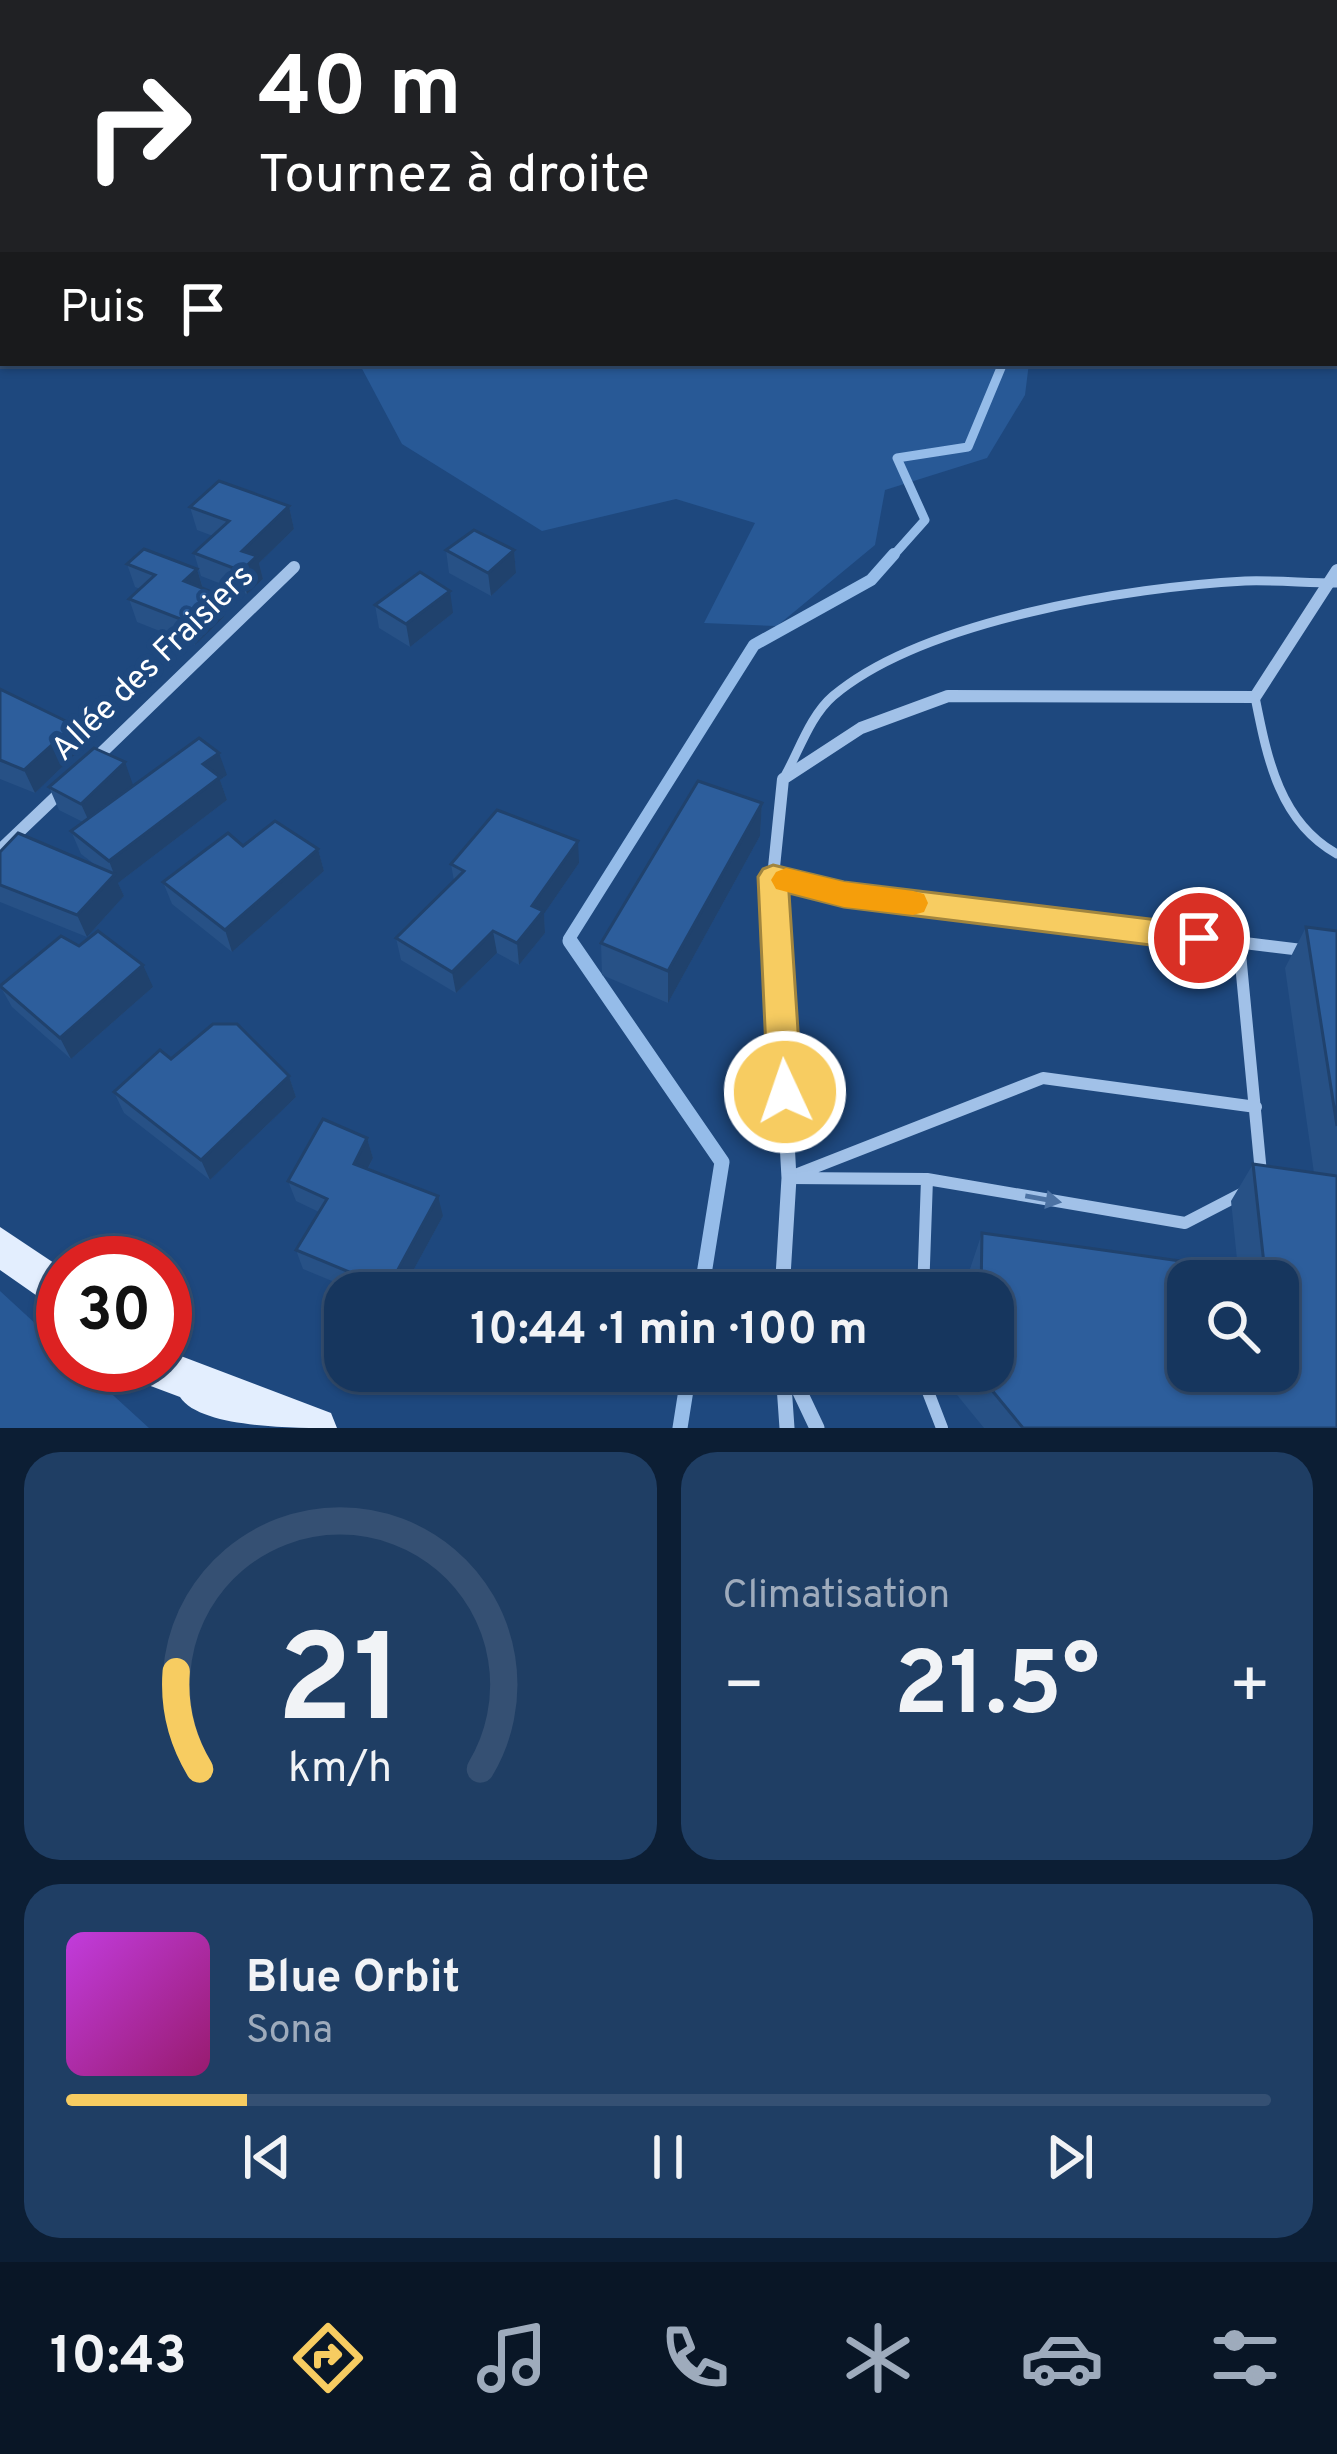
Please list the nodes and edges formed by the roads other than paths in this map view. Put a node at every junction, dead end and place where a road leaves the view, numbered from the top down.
1 (294, 567) dead end
2 (1334, 579) edge
3 (1255, 697) junction
4 (87, 767) edge
5 (783, 779) junction
6 (69, 783) edge
7 (0, 850) edge
8 (1337, 854) edge
9 (773, 877) junction
10 (1239, 943) junction
11 (1317, 952) edge
12 (1256, 1107) junction
13 (790, 1178) junction
14 (927, 1179) junction
15 (0, 1246) edge
16 (783, 1272) edge
17 (924, 1272) edge
18 (36, 1273) edge
19 (192, 1380) edge
20 (192, 1390) edge
21 (787, 1392) edge
22 (798, 1392) edge
23 (927, 1392) edge
24 (245, 1428) edge
25 (316, 1428) edge
26 (787, 1428) edge
27 (817, 1428) edge
28 (942, 1428) edge

1 - 4 street, Allée des Fraisiers
2 - 3 street
2 - 5 lane
3 - 5 street
3 - 8 lane
5 - 9 street
6 - 7 street, Allée des Fraisiers
9 - 10 lane
9 - 13 street
10 - 11 lane
10 - 12 lane
12 - 13 lane
14 -> 12 lane
13 - 14 lane
13 - 16 street
14 - 17 lane
15 - 18 main road
19 - 25 main road
20 - 24 main road
21 - 26 street
22 - 27 street
23 - 28 lane

